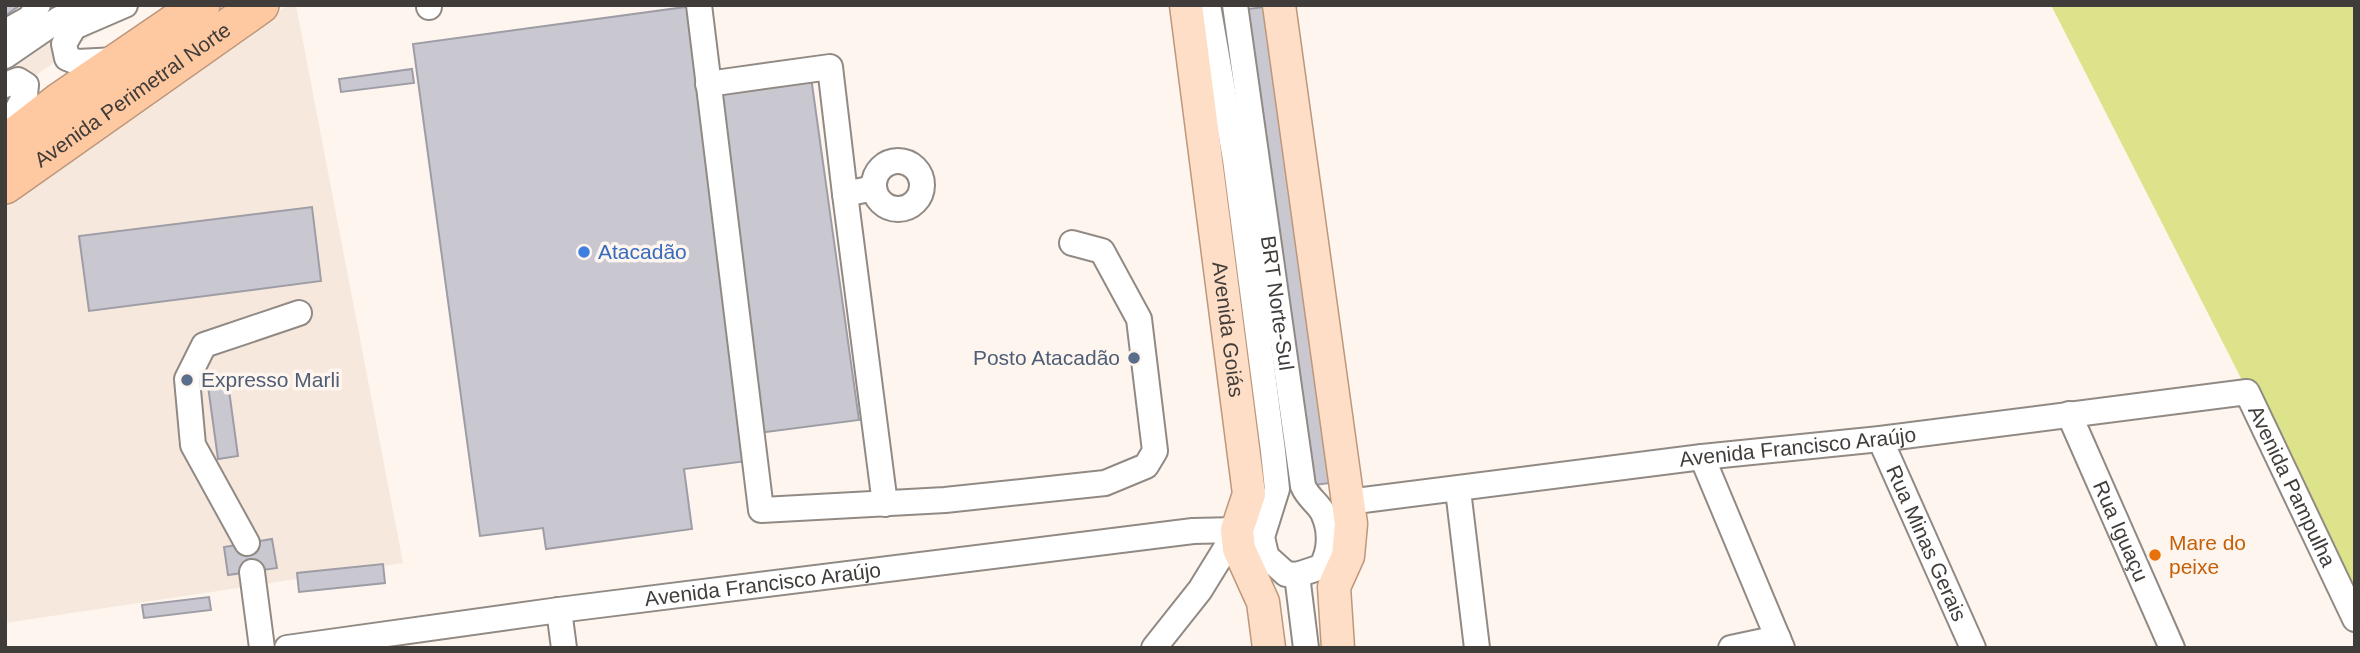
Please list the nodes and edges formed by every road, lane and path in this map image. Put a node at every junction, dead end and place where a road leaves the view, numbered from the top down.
1 (38, 5) edge
2 (59, 5) edge
3 (88, 5) edge
4 (125, 5) edge
5 (201, 5) edge
6 (260, 5) edge
7 (699, 5) edge
8 (1186, 5) edge
9 (1208, 5) edge
10 (1235, 5) edge
11 (1279, 5) edge
12 (5, 32) edge
13 (5, 42) edge
14 (5, 56) edge
15 (124, 60) junction
16 (708, 84) junction
17 (5, 85) edge
18 (5, 133) edge
19 (5, 144) edge
20 (5, 185) edge
21 (874, 188) dead end
22 (845, 194) junction
23 (1072, 243) dead end
24 (299, 313) dead end
25 (2246, 392) joint
26 (2069, 414) junction
27 (1880, 439) junction
28 (1702, 457) junction
29 (1458, 490) junction
30 (886, 503) junction
31 (1349, 513) junction
32 (1237, 530) junction
33 (247, 543) dead end
34 (1267, 559) junction
35 (1325, 560) junction
36 (253, 572) dead end
37 (1297, 575) junction
38 (559, 610) junction
39 (2355, 619) edge
40 (1780, 643) edge
41 (262, 648) edge
42 (287, 648) edge
43 (564, 648) edge
44 (1154, 648) edge
45 (1269, 648) edge
46 (1306, 648) edge
47 (1338, 648) edge
48 (1477, 648) edge
49 (1731, 648) edge
50 (1973, 648) edge
51 (2172, 648) edge

1 - 12 street
2 - 13 street
3 - 14 street
4 - 15 street
5 - 15 highway, Avenida Perimetral Norte
6 - 20 highway, Avenida Perimetral Norte
7 - 16 street
8 - 32 main road, Avenida Goiás
9 - 34 street, BRT Norte-Sul
10 - 35 street, BRT Norte-Sul
11 - 31 main road
15 - 19 highway, Avenida Perimetral Norte
16 - 22 street
16 - 30 street
17 - 18 street
21 - 22 street
22 - 30 street
23 - 30 street
24 - 33 street
25 - 26 street, Avenida Francisco Araújo
25 - 39 street, Avenida Pampulha
26 - 27 street, Avenida Francisco Araújo
26 - 51 street, Rua Iguaçu
27 - 28 street, Avenida Francisco Araújo
27 - 50 street, Rua Minas Gerais
28 - 29 street, Avenida Francisco Araújo
28 - 40 street
29 - 31 street, Avenida Francisco Araújo
29 - 48 street
31 - 35 street
31 - 47 main road
32 - 34 street
32 - 38 street, Avenida Francisco Araújo
32 - 44 street
32 - 45 main road
34 - 37 street
35 - 37 street
36 - 41 street
37 - 46 street
38 - 42 street, Avenida Francisco Araújo
38 - 43 street
40 - 49 street

